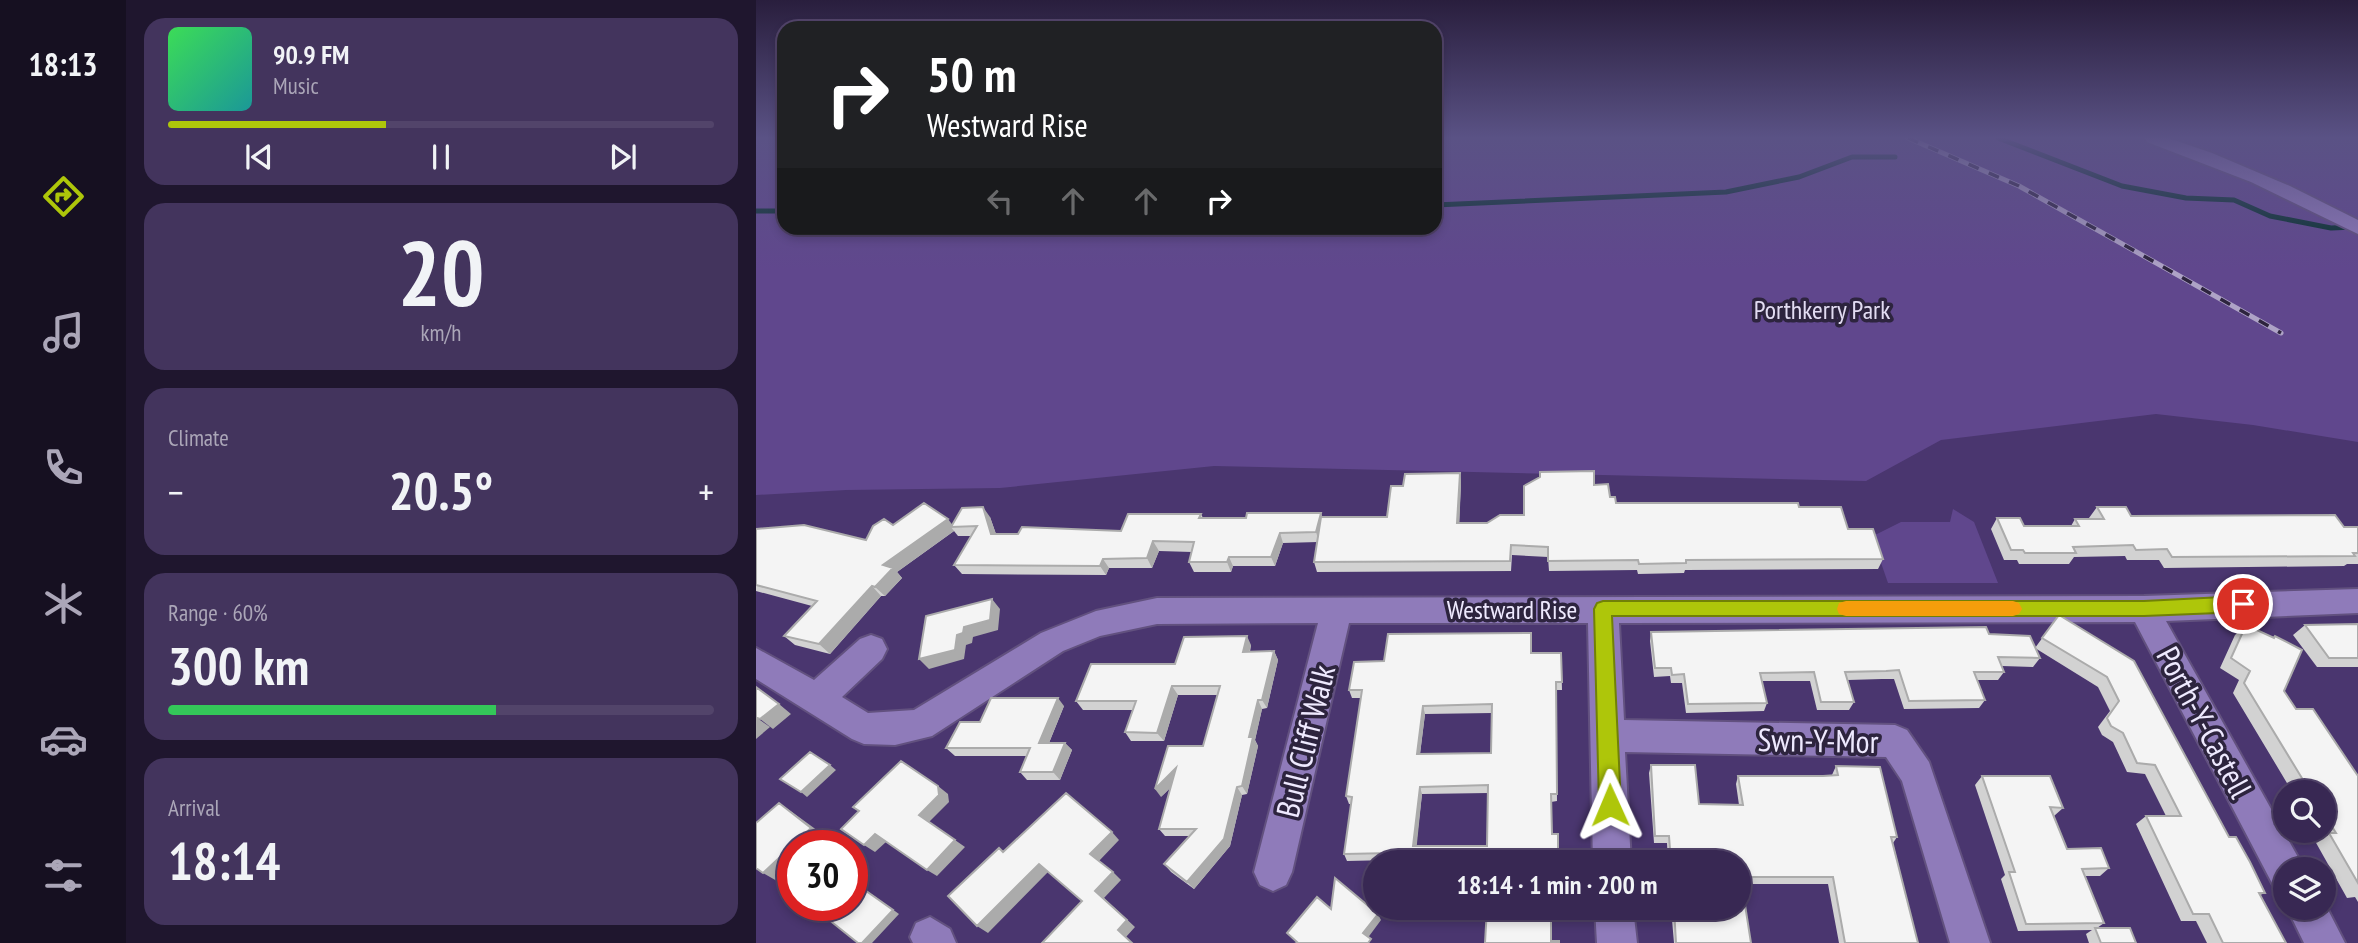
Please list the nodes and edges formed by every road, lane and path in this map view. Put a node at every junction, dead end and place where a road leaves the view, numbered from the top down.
1 (2268, 182) edge
2 (2352, 225) edge
3 (2358, 601) edge
4 (2144, 608) junction
5 (1337, 609) junction
6 (1603, 609) junction
7 (871, 649) dead end
8 (756, 662) edge
9 (817, 699) junction
10 (1609, 736) junction
11 (1612, 850) edge
12 (2278, 857) edge
13 (1273, 872) dead end
14 (1615, 920) edge
15 (2313, 920) edge
16 (1617, 943) edge
17 (1970, 943) edge
18 (2325, 943) edge

1 - 2 street
3 - 4 street, Westward Rise
4 - 6 street, Westward Rise
4 - 12 street, Porth-Y-Castell
5 - 6 street, Westward Rise
5 - 9 street, Westward Rise
5 - 13 street, Bull Cliff Walk
6 - 10 street
7 - 9 street
8 - 9 street, Westward Rise
10 - 11 street
10 - 17 street, Swn-Y-Mor
14 - 16 street
15 - 18 street

